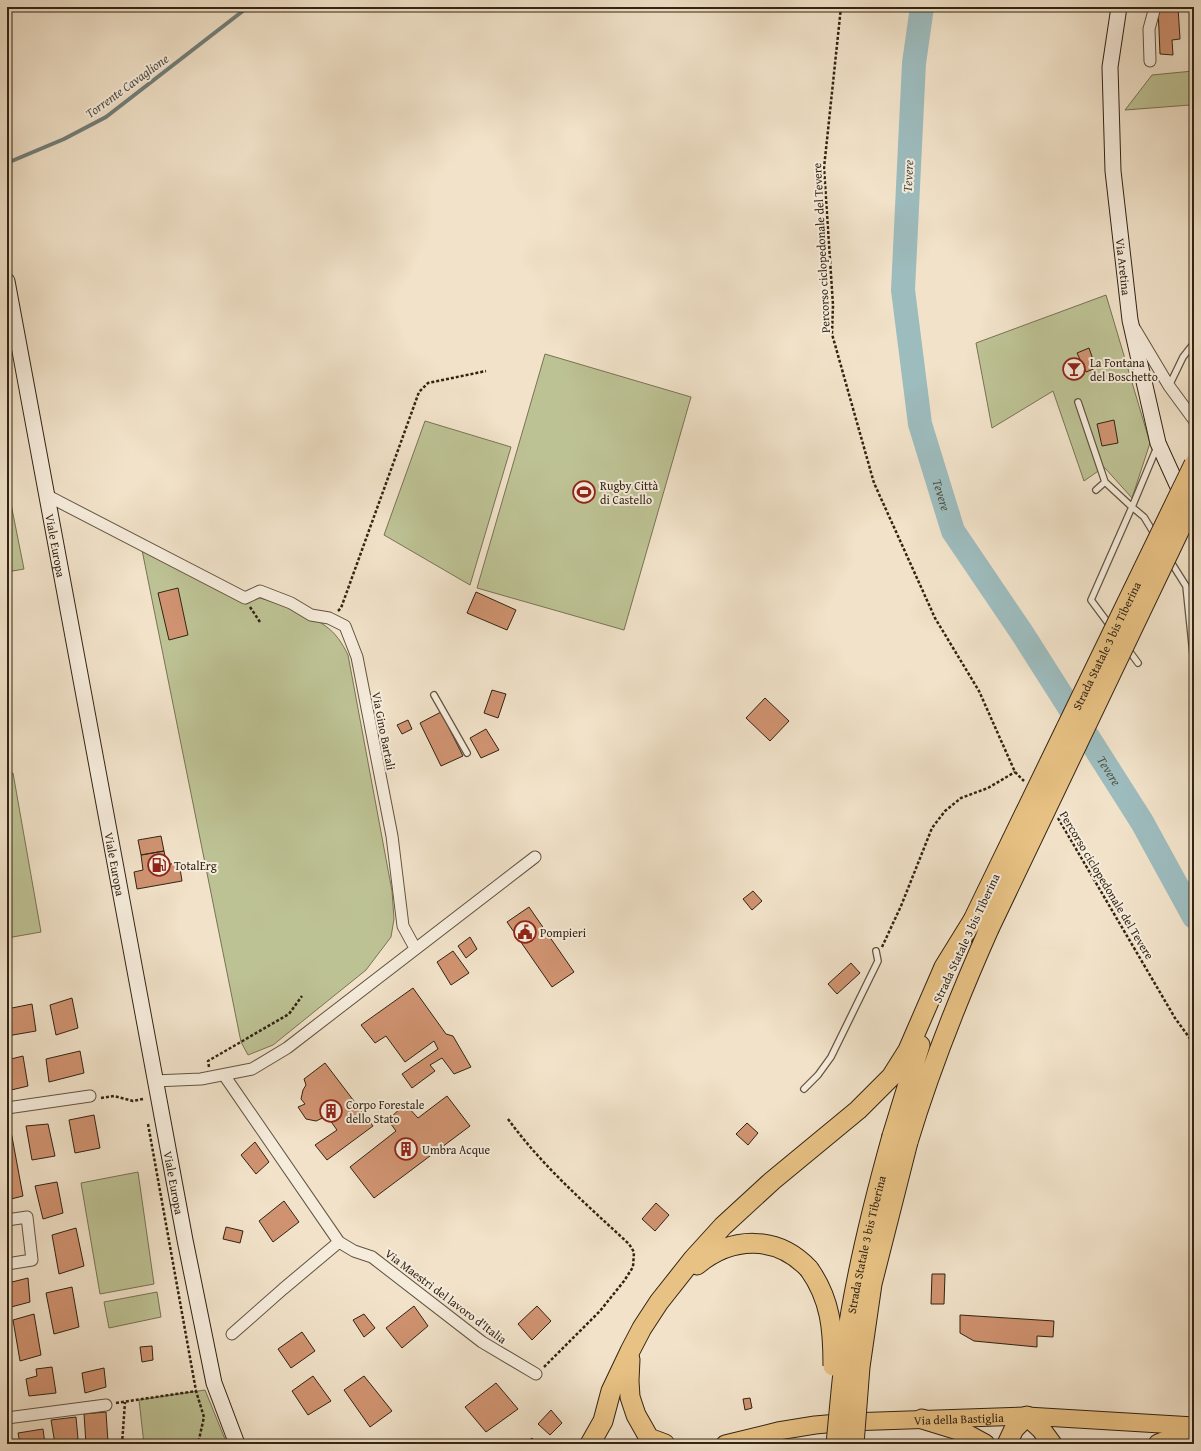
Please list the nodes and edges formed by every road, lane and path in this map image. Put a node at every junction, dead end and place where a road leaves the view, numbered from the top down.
1 (841, 7) edge
2 (1119, 7) edge
3 (1155, 7) edge
4 (1150, 61) dead end
5 (7, 281) edge
6 (1130, 320) junction
7 (12, 334) edge
8 (1194, 343) edge
9 (486, 371) dead end
10 (1169, 386) junction
11 (1078, 402) dead end
12 (1194, 420) edge
13 (1158, 443) junction
14 (1194, 464) edge
15 (1105, 482) junction
16 (1096, 490) dead end
17 (46, 495) junction
18 (1194, 500) edge
19 (1132, 507) junction
20 (1194, 516) edge
21 (245, 598) junction
22 (329, 618) junction
23 (260, 622) dead end
24 (1138, 663) dead end
25 (1194, 664) edge
26 (434, 695) dead end
27 (467, 753) dead end
28 (1015, 772) junction
29 (1025, 783) dead end
30 (1057, 816) dead end
31 (534, 857) dead end
32 (981, 925) junction
33 (416, 948) junction
34 (876, 951) joint
35 (302, 996) dead end
36 (1194, 1044) edge
37 (224, 1075) junction
38 (212, 1077) junction
39 (154, 1082) junction
40 (804, 1089) dead end
41 (90, 1096) joint
42 (143, 1099) dead end
43 (7, 1108) edge
44 (508, 1119) dead end
45 (900, 1139) junction
46 (7, 1220) edge
47 (339, 1242) junction
48 (7, 1264) edge
49 (872, 1284) junction
50 (673, 1285) junction
51 (232, 1334) dead end
52 (630, 1351) junction
53 (536, 1374) joint
54 (125, 1402) junction
55 (106, 1405) joint
56 (1027, 1416) junction
57 (7, 1417) edge
58 (922, 1419) junction
59 (603, 1421) junction
60 (1194, 1426) edge
61 (1194, 1434) edge
62 (654, 1442) edge
63 (122, 1444) edge
64 (198, 1444) edge
65 (237, 1444) edge
66 (590, 1444) edge
67 (606, 1444) edge
68 (726, 1444) edge
69 (827, 1444) edge
70 (836, 1444) edge
71 (854, 1444) edge
72 (861, 1444) edge
73 (985, 1444) edge
74 (1007, 1444) edge
75 (1052, 1444) edge
76 (1158, 1444) edge

1 - 28 path, Percorso ciclopedonale del Tevere
2 - 6 main road, Via Aretina
3 - 4 street
5 - 7 main road, Viale Europa
6 - 10 street
6 - 13 main road, Via Aretina
7 - 17 main road, Viale Europa
8 - 10 lane
9 - 22 path
10 - 12 street
11 - 15 lane
13 - 19 lane
13 - 20 main road, Via Aretina
14 - 32 highway, Strada Statale 3 bis Tiberina, bridge
15 - 16 lane
15 - 19 lane
17 - 21 street
17 - 39 main road, Viale Europa
18 - 32 highway, Strada Statale 3 bis Tiberina, bridge
19 - 24 lane
19 - 25 lane
21 - 22 street, Via Gino Bartali
21 - 23 path
22 - 33 street, Via Gino Bartali
26 - 27 lane
28 - 29 path, Percorso ciclopedonale del Tevere
28 - 34 path
30 - 36 path, Percorso ciclopedonale del Tevere
31 - 33 street
32 - 45 highway, Strada Statale 3 bis Tiberina
32 - 50 highway
33 - 37 street
34 - 40 lane
35 - 38 path
37 - 38 street
37 - 47 street, Via Maestri del lavoro d'Italia
38 - 39 street
39 - 65 main road, Viale Europa
41 - 42 path
41 - 43 street
44 - 53 path
45 - 49 highway, Strada Statale 3 bis Tiberina, bridge
45 - 70 highway, Strada Statale 3 bis Tiberina, bridge
46 - 48 street
47 - 51 street
47 - 53 street, Via Maestri del lavoro d'Italia
49 - 71 highway, Strada Statale 3 bis Tiberina, bridge
49 - 72 highway, bridge
50 - 52 highway
50 - 69 highway, bridge
52 - 59 highway
52 - 62 highway
54 - 55 path
54 - 63 path
54 - 64 path
55 - 57 street
56 - 58 main road, Via della Bastiglia
56 - 60 main road, Via della Bastiglia
56 - 74 highway
56 - 75 highway
58 - 68 main road, Via della Bastiglia
58 - 73 highway
59 - 66 highway
59 - 67 highway
61 - 76 highway

